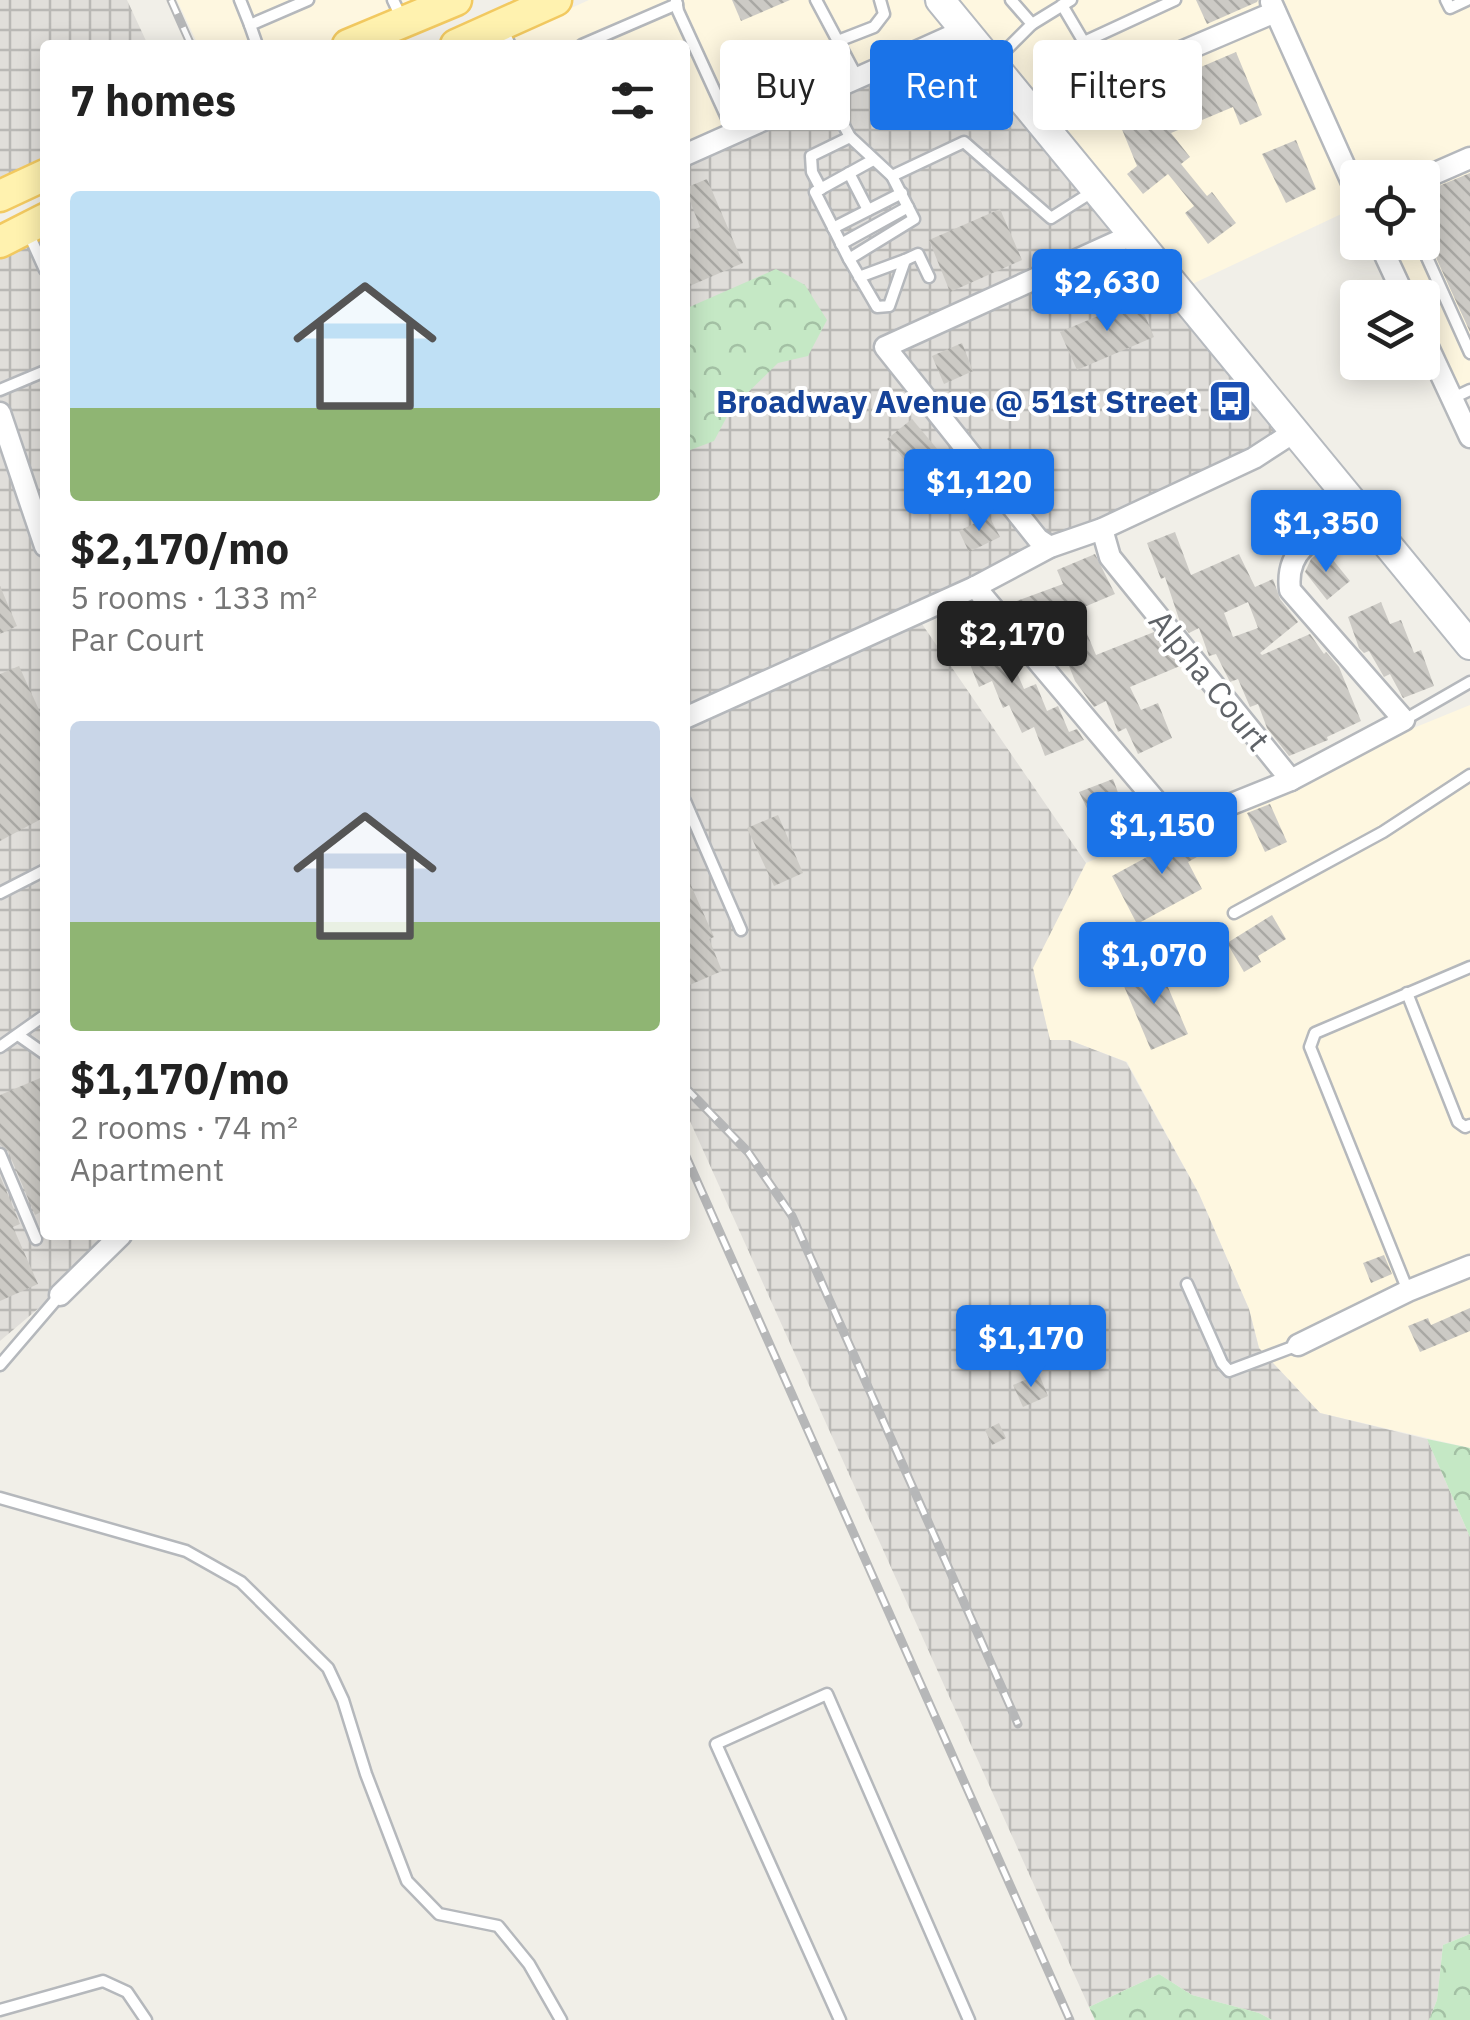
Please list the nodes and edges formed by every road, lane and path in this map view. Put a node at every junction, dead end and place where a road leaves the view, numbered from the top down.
1 (240, 0) edge
2 (308, 0) edge
3 (456, 0) edge
4 (556, 0) edge
5 (816, 0) edge
6 (880, 0) edge
7 (940, 0) edge
8 (1011, 0) edge
9 (1175, 0) edge
10 (1446, 0) edge
11 (1467, 0) edge
12 (677, 2) edge
13 (1066, 2) edge
14 (1273, 6) edge
15 (398, 12) edge
16 (500, 23) edge
17 (1032, 24) junction
18 (250, 26) junction
19 (966, 30) junction
20 (255, 40) edge
21 (356, 40) edge
22 (466, 40) edge
23 (593, 40) edge
24 (837, 40) edge
25 (842, 40) edge
26 (974, 40) edge
27 (1083, 40) edge
28 (1088, 40) edge
29 (1200, 40) edge
30 (1013, 43) edge
31 (850, 64) edge
32 (858, 78) junction
33 (850, 82) edge
34 (1013, 87) edge
35 (1033, 110) edge
36 (743, 130) edge
37 (846, 130) edge
38 (1049, 130) edge
39 (734, 134) junction
40 (850, 138) junction
41 (690, 153) edge
42 (1470, 158) edge
43 (873, 160) junction
44 (1342, 160) edge
45 (1440, 171) edge
46 (850, 173) junction
47 (892, 176) junction
48 (40, 177) edge
49 (821, 189) junction
50 (1097, 189) junction
51 (902, 194) junction
52 (0, 196) edge
53 (908, 207) junction
54 (868, 210) junction
55 (832, 228) junction
56 (24, 229) edge
57 (1134, 234) junction
58 (841, 244) junction
59 (849, 259) junction
60 (40, 260) edge
61 (904, 260) junction
62 (1428, 260) edge
63 (859, 277) junction
64 (929, 278) dead end
65 (1470, 354) edge
66 (1440, 362) edge
67 (40, 372) edge
68 (0, 390) edge
69 (1461, 394) edge
70 (0, 413) edge
71 (1294, 432) junction
72 (1470, 437) edge
73 (1362, 514) junction
74 (1102, 529) junction
75 (40, 531) edge
76 (1050, 547) junction
77 (975, 587) junction
78 (1470, 645) edge
79 (1470, 682) edge
80 (690, 716) edge
81 (1404, 720) junction
82 (1470, 775) edge
83 (1291, 780) junction
84 (690, 813) edge
85 (40, 873) edge
86 (0, 894) edge
87 (1234, 913) dead end
88 (741, 930) dead end
89 (1470, 968) edge
90 (1407, 993) junction
91 (40, 1019) edge
92 (18, 1035) junction
93 (0, 1047) edge
94 (40, 1050) edge
95 (1470, 1125) edge
96 (0, 1154) edge
97 (36, 1239) dead end
98 (116, 1240) edge
99 (1470, 1266) edge
100 (1187, 1284) dead end
101 (1408, 1292) junction
102 (60, 1295) joint
103 (1298, 1345) joint
104 (0, 1366) edge
105 (0, 1498) edge
106 (0, 2010) edge
107 (146, 2020) edge
108 (561, 2020) edge
109 (840, 2020) edge
110 (970, 2020) edge

1 - 18 lane
2 - 18 lane
3 - 15 main road
4 - 16 main road
5 - 24 lane
6 - 25 lane
7 - 19 street
8 - 17 lane
9 - 28 lane
10 - 11 lane
12 - 23 lane
12 - 39 lane
13 - 17 lane
13 - 27 lane
14 - 29 street
14 - 44 street
15 - 21 main road
16 - 22 main road
17 - 30 lane
18 - 20 lane
19 - 26 street
19 - 32 street
31 - 32 lane
32 - 33 street
34 - 35 street
36 - 39 street
37 - 40 lane
38 - 50 street
39 - 41 street
40 - 43 lane
40 - 49 lane
42 - 45 street
43 - 46 lane
43 - 47 lane
46 - 49 lane
46 - 54 lane
47 - 50 lane
47 - 51 lane
48 - 52 main road
49 - 55 lane
50 - 57 street
51 - 53 lane
51 - 54 lane
53 - 58 lane
53 - 59 lane
54 - 55 lane
55 - 58 lane
56 - 60 lane
57 - 71 street
57 - 76 street
58 - 59 lane
59 - 63 lane
61 - 63 lane
61 - 63 lane
61 - 64 lane
62 - 65 lane
66 - 69 street
67 - 68 lane
69 - 72 street
70 - 75 street
71 - 73 street
71 - 74 street
73 - 78 street
73 - 81 street
74 - 76 street
74 - 83 street, Alpha Court
76 - 77 street
77 - 80 street
77 - 83 street
79 - 81 lane
81 - 83 street
82 - 87 lane
84 - 88 lane
85 - 86 lane
89 - 90 lane
90 - 95 lane
90 - 101 lane
91 - 92 lane
92 - 93 lane
92 - 94 lane
96 - 97 lane
98 - 102 street
99 - 101 street
100 - 103 lane
101 - 103 street
102 - 104 lane
105 - 108 lane
106 - 107 lane
109 - 110 lane

